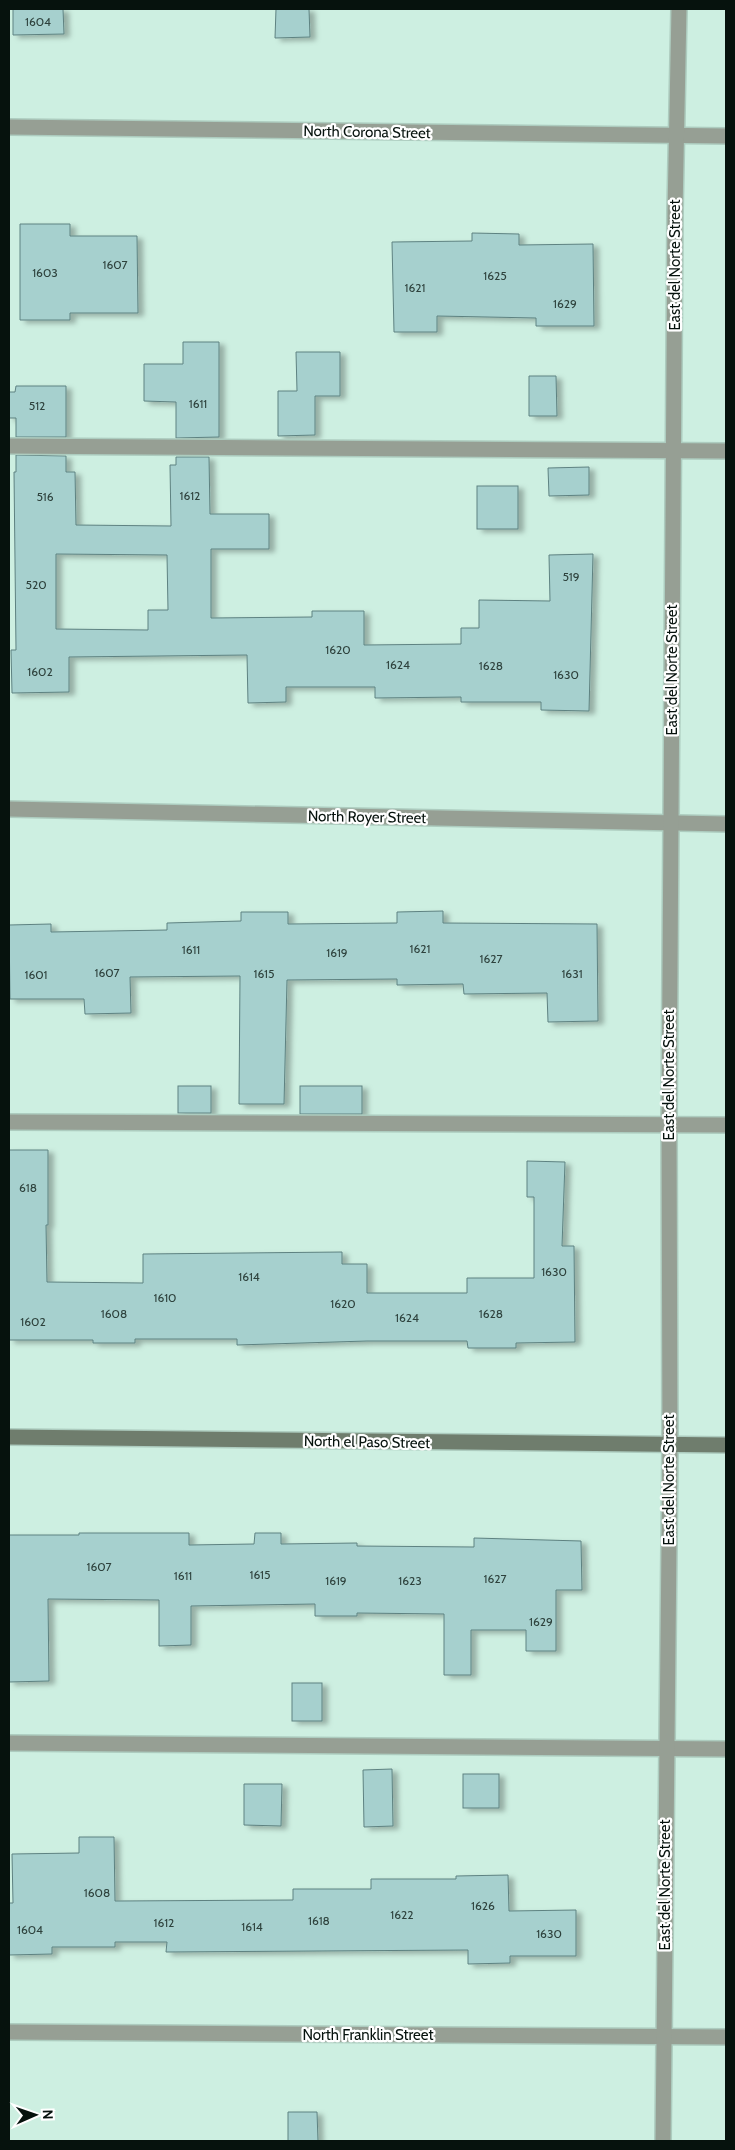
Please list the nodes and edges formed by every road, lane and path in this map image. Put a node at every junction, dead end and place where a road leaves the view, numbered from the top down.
1 (679, 9) edge
2 (9, 127) edge
3 (676, 136) junction
4 (726, 136) edge
5 (9, 446) edge
6 (674, 450) junction
7 (726, 451) edge
8 (9, 809) edge
9 (671, 824) junction
10 (726, 824) edge
11 (9, 1122) edge
12 (668, 1124) junction
13 (726, 1125) edge
14 (9, 1437) edge
15 (670, 1445) junction
16 (726, 1445) edge
17 (9, 1743) edge
18 (666, 1748) junction
19 (726, 1749) edge
20 (9, 2032) edge
21 (664, 2037) junction
22 (726, 2037) edge
23 (663, 2141) edge

1 - 3 street, East del Norte Street
2 - 3 street, North Corona Street
3 - 4 street, North Corona Street
3 - 6 street, East del Norte Street
5 - 6 street
6 - 7 street
6 - 9 street, East del Norte Street
8 - 9 street, North Royer Street
9 - 10 street, North Royer Street
9 - 12 street, East del Norte Street
11 - 12 street
12 - 13 street
12 - 15 street, East del Norte Street
14 - 15 street, North el Paso Street
15 - 16 street, North el Paso Street
15 - 18 street, East del Norte Street
17 - 18 street
18 - 19 street
18 - 21 street, East del Norte Street
20 - 21 street, North Franklin Street
21 - 22 street, North Franklin Street
21 - 23 street, East del Norte Street

